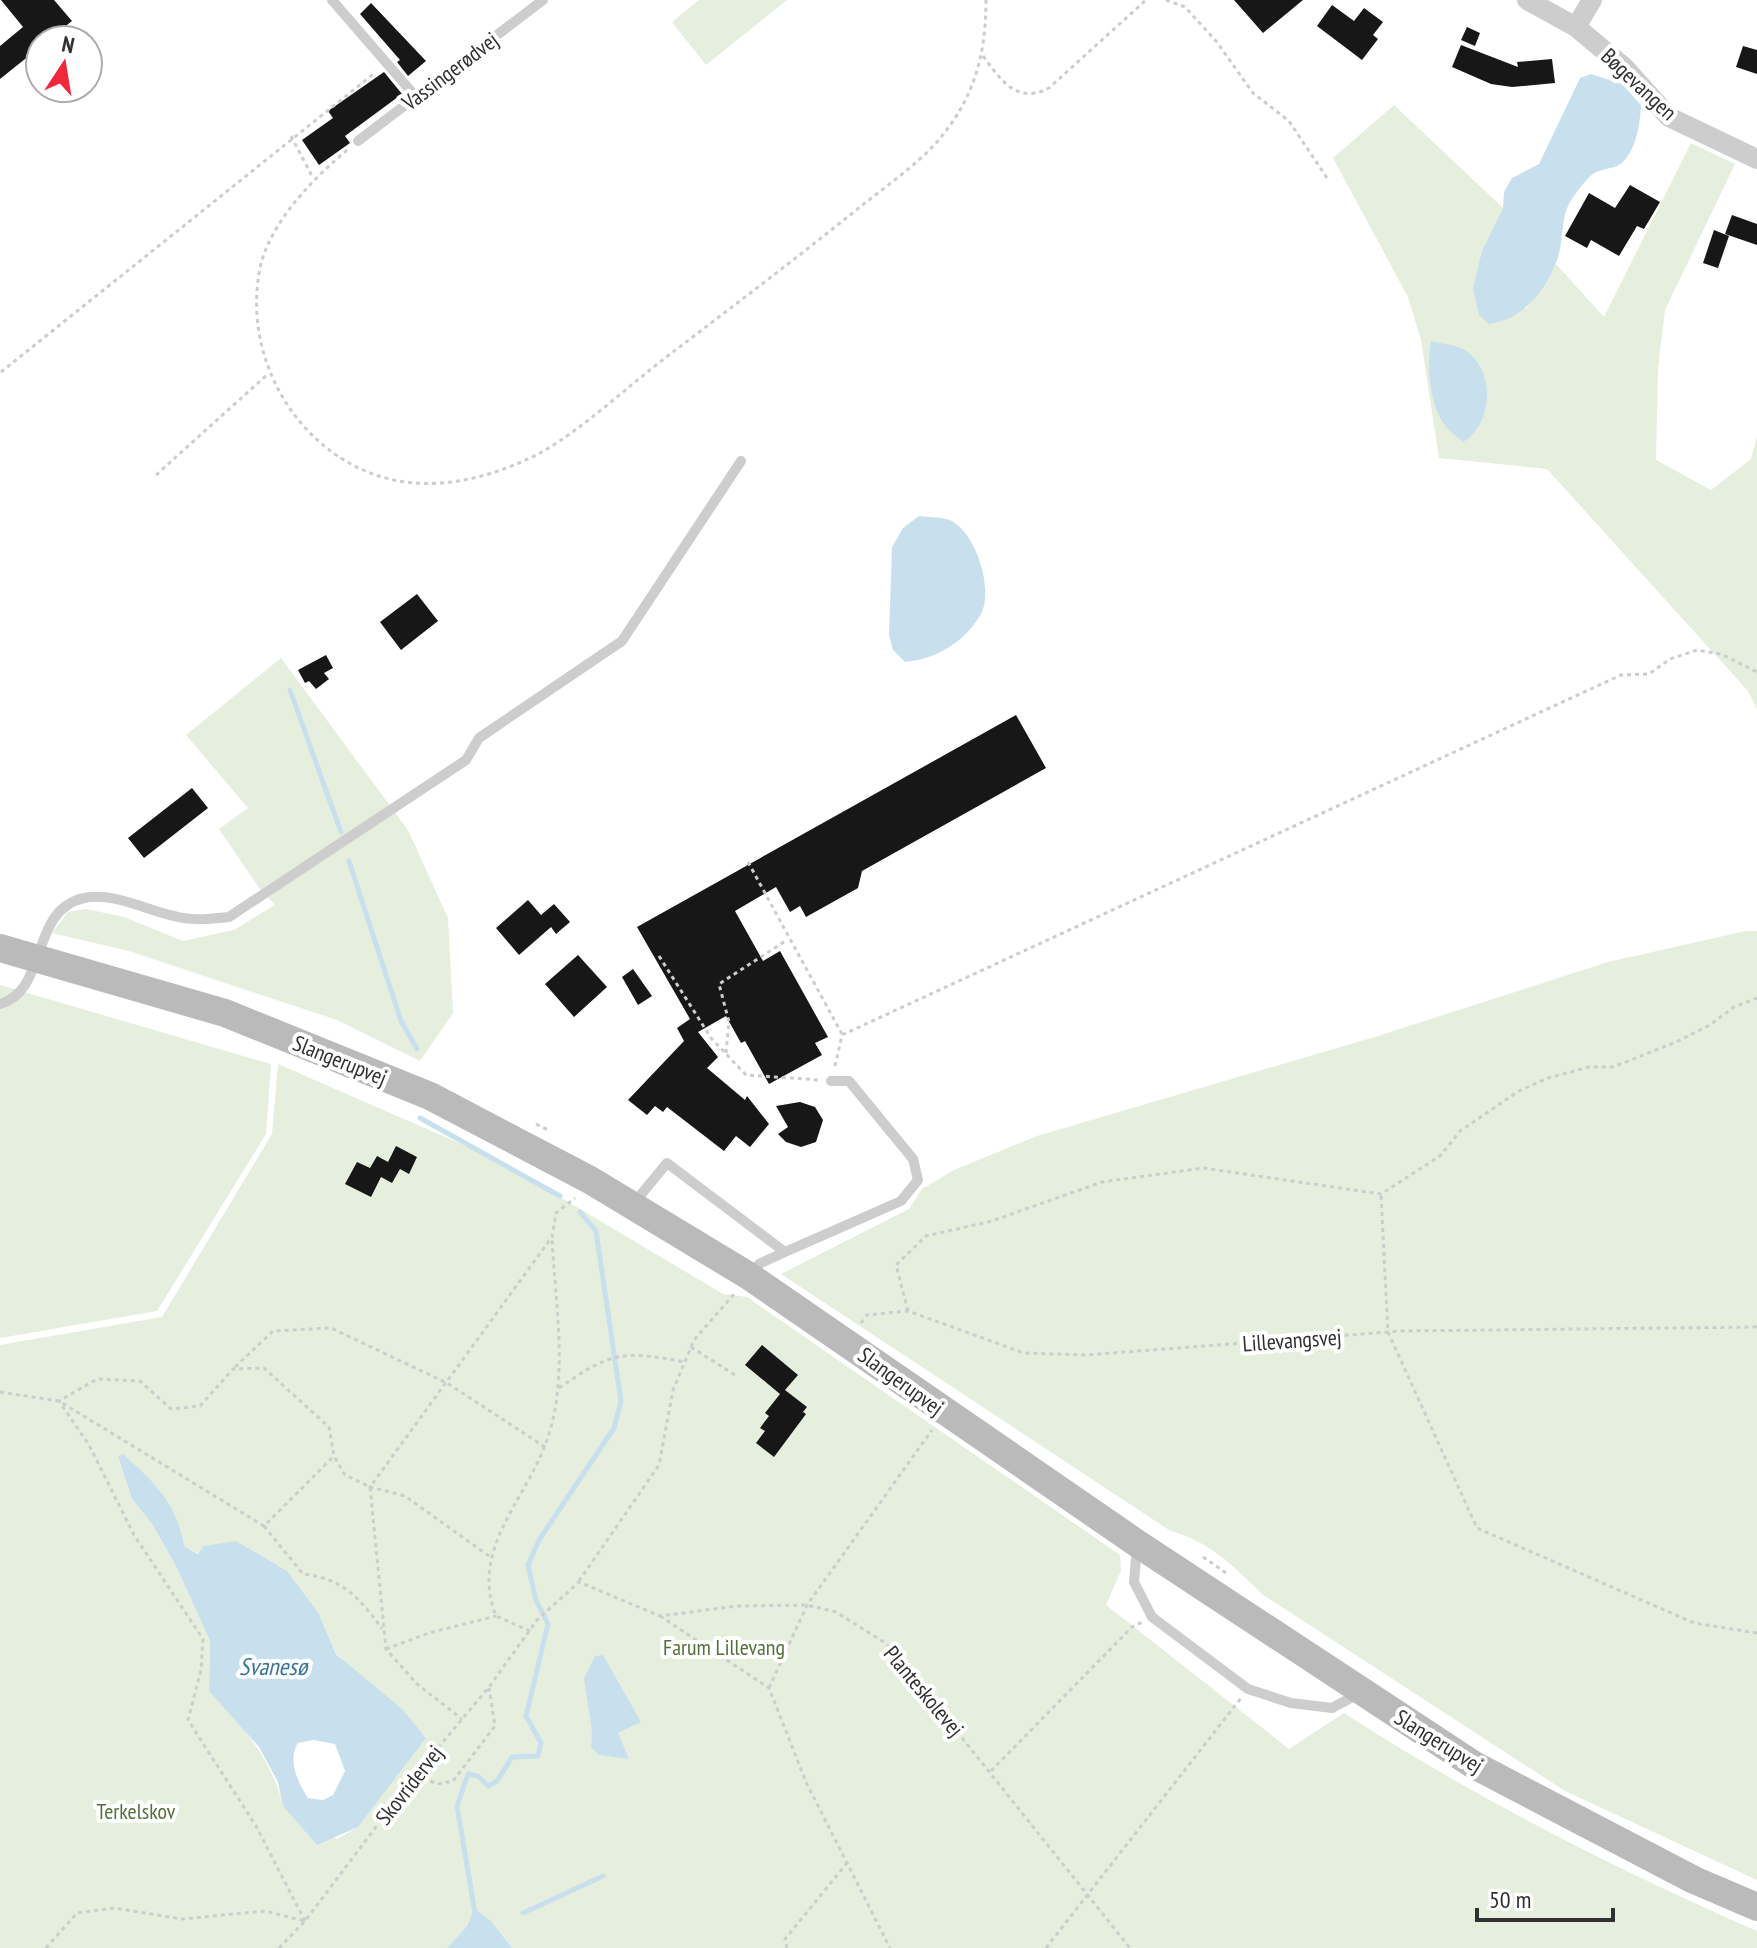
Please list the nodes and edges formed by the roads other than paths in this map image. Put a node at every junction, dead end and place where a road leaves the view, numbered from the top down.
1 (332, 0) edge
2 (543, 0) edge
3 (1527, 0) edge
4 (1592, 0) edge
5 (1576, 27) junction
6 (416, 97) junction
7 (358, 141) road end
8 (1757, 159) edge
9 (741, 461) dead end
10 (0, 948) edge
11 (36, 958) junction
12 (0, 1004) edge
13 (831, 1081) road end
14 (632, 1205) junction
15 (785, 1252) junction
16 (749, 1276) junction
17 (1138, 1544) junction
18 (1361, 1692) junction
19 (1757, 1907) edge

1 - 6 lane
2 - 6 lane, Vassingerødvej
3 - 5 street, Bøgevangen
4 - 5 street
5 - 8 street, Bøgevangen
6 - 7 lane, Vassingerødvej
9 - 11 lane
10 - 11 main road, Slangerupvej
11 - 12 lane
11 - 14 main road, Slangerupvej
13 - 15 lane
14 - 15 lane
14 - 16 main road, Slangerupvej
15 - 16 lane
16 - 17 main road, Slangerupvej
17 - 18 main road, Slangerupvej
17 - 18 lane
18 - 19 main road, Slangerupvej

